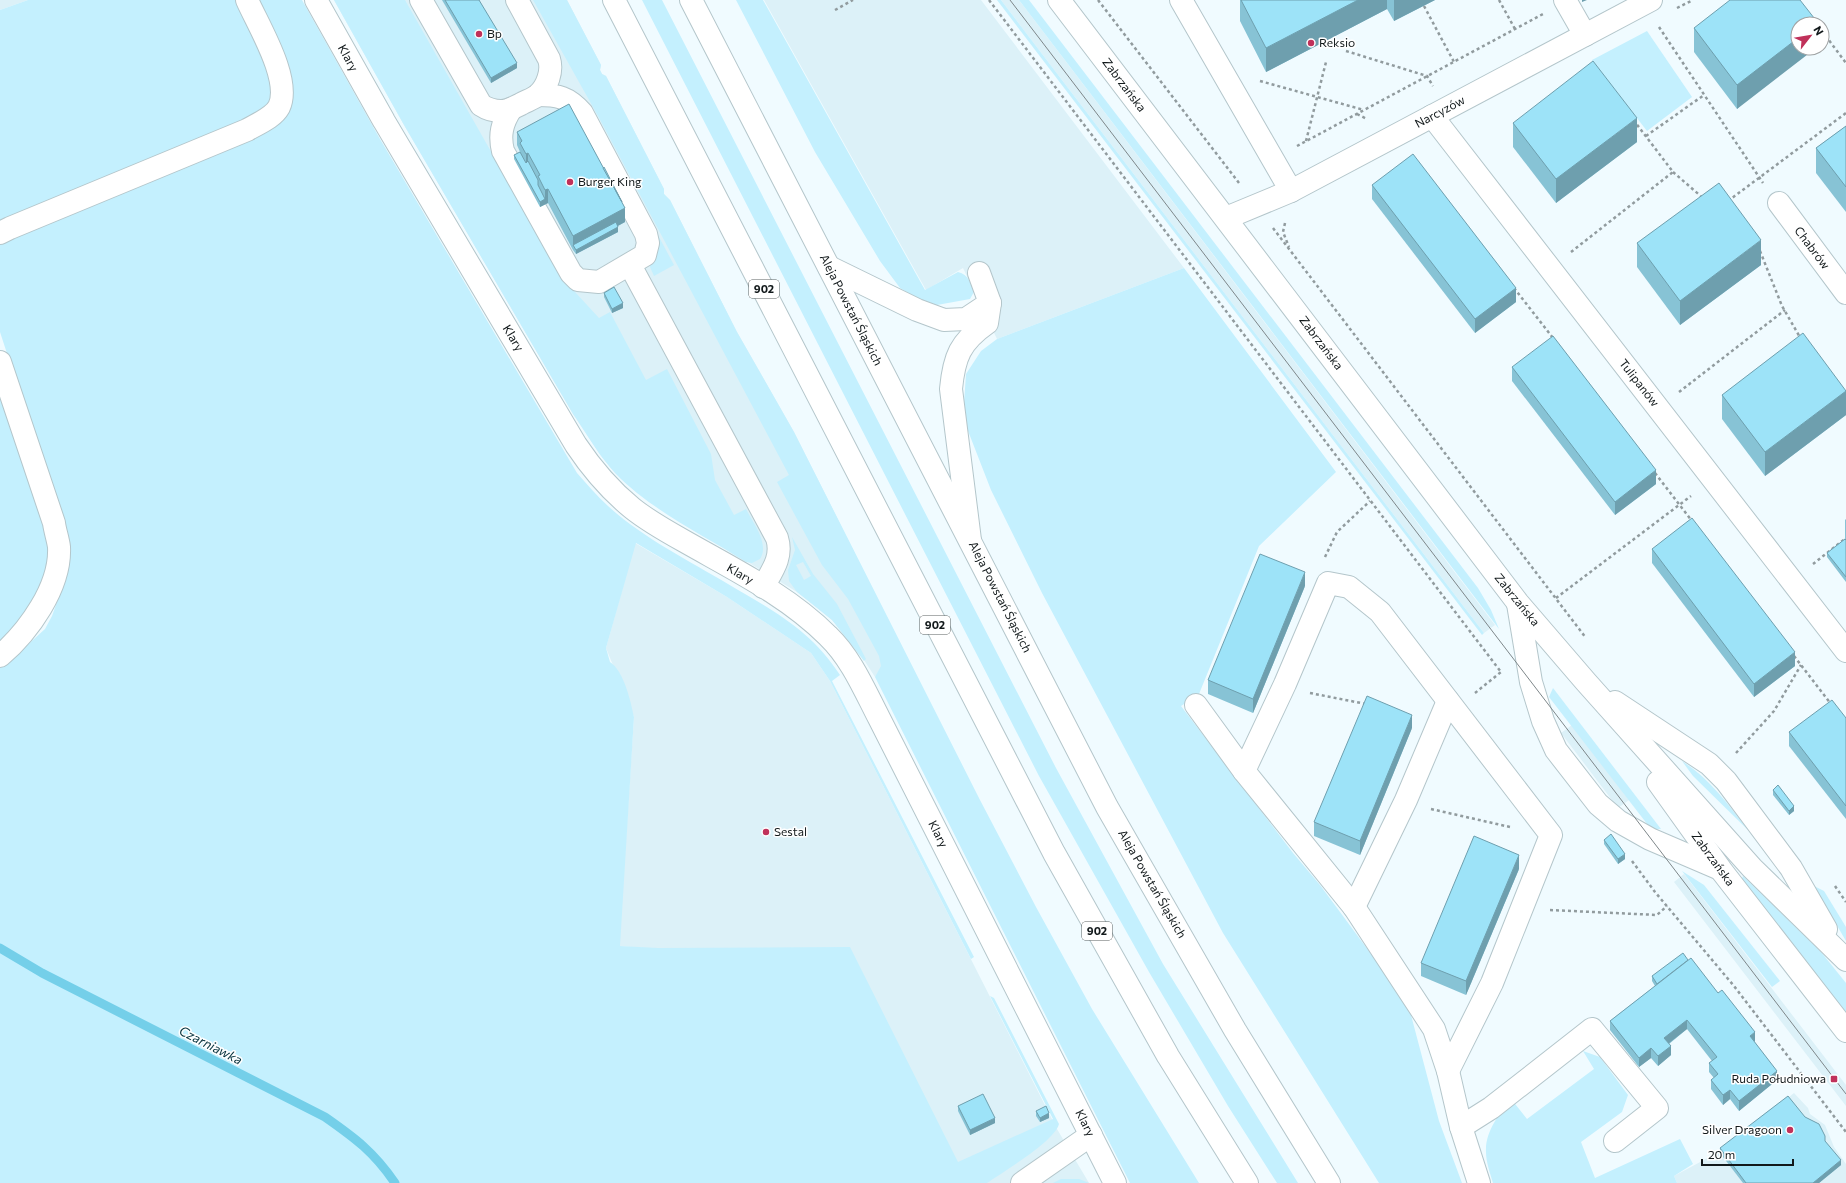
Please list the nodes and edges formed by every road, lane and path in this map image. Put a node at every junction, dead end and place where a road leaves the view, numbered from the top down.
1 (247, 0) edge
2 (316, 0) edge
3 (421, 0) edge
4 (517, 0) edge
5 (599, 0) edge
6 (614, 0) edge
7 (691, 0) edge
8 (853, 0) edge
9 (989, 0) edge
10 (1059, 0) edge
11 (1098, 0) edge
12 (1181, 0) edge
13 (1499, 0) edge
14 (1565, 0) edge
15 (1647, 2) edge
16 (1424, 6) dead end
17 (835, 10) dead end
18 (1540, 16) dead end
19 (1515, 29) junction
20 (1585, 35) junction
21 (1830, 42) edge
22 (1346, 50) dead end
23 (643, 56) junction
24 (1326, 62) dead end
25 (1454, 62) junction
26 (1846, 64) edge
27 (1428, 76) junction
28 (1261, 82) dead end
29 (1435, 91) dead end
30 (1704, 94) junction
31 (538, 95) junction
32 (1316, 96) junction
33 (511, 109) junction
34 (1364, 110) junction
35 (1846, 113) edge
36 (1432, 116) junction
37 (1632, 119) edge
38 (1646, 136) junction
39 (1306, 141) junction
40 (1273, 159) junction
41 (1673, 172) junction
42 (1760, 178) junction
43 (1291, 191) junction
44 (1704, 198) edge
45 (1779, 203) joint
46 (1725, 204) edge
47 (1257, 207) junction
48 (1226, 218) junction
49 (0, 233) edge
50 (1756, 246) edge
51 (630, 265) junction
52 (829, 267) junction
53 (1550, 268) junction
54 (979, 273) dead end
55 (1513, 287) edge
56 (1846, 293) edge
57 (1785, 310) junction
58 (985, 313) junction
59 (1802, 342) edge
60 (1556, 343) edge
61 (0, 362) edge
62 (1658, 408) junction
63 (1651, 468) edge
64 (1714, 479) junction
65 (1370, 501) junction
66 (1680, 505) junction
67 (1694, 524) edge
68 (1337, 532) dead end
69 (1846, 538) edge
70 (970, 541) junction
71 (1792, 581) junction
72 (763, 587) junction
73 (1556, 598) junction
74 (1518, 603) junction
75 (1590, 642) dead end
76 (1846, 651) edge
77 (1792, 653) edge
78 (0, 656) edge
79 (1801, 665) junction
80 (1586, 682) junction
81 (1488, 683) dead end
82 (1311, 694) dead end
83 (1448, 701) junction
84 (1196, 705) dead end
85 (1371, 706) edge
86 (1832, 706) edge
87 (1733, 757) dead end
88 (1244, 771) junction
89 (1431, 809) dead end
90 (1551, 836) junction
91 (1631, 860) dead end
92 (1721, 870) junction
93 (1667, 906) junction
94 (1354, 907) junction
95 (1521, 909) junction
96 (1845, 959) edge
97 (1846, 1032) edge
98 (1448, 1071) junction
99 (1461, 1127) junction
100 (1846, 1132) edge
101 (1091, 1135) junction
102 (1615, 1141) dead end
103 (1022, 1183) edge
104 (1115, 1183) edge
105 (1247, 1183) edge
106 (1329, 1183) edge
107 (1479, 1183) edge

1 - 49 street
2 - 72 street, Klary
3 - 33 street
4 - 31 street
5 - 23 street
6 - 23 street, 902
7 - 52 street, Aleja Powstań Śląskich
8 - 17 path
9 - 65 path
10 - 48 street, Zabrzańska
11 - 47 path
12 - 40 street
13 - 19 path
14 - 20 street
15 - 20 street, Narcyzów
15 - 30 path
16 - 25 path
18 - 19 path
19 - 25 path
20 - 36 street, Narcyzów
21 - 26 path
22 - 27 path
23 - 105 street, 902
24 - 32 path
25 - 27 path
27 - 29 path
27 - 34 path
28 - 32 path
30 - 38 path
30 - 42 path
31 - 33 street
31 - 51 street
32 - 34 path
32 - 39 path
33 - 51 street
34 - 39 path
35 - 42 path
36 - 43 street, Narcyzów
36 - 53 street, Tulipanów
37 - 38 path
38 - 41 path
39 - 40 path
40 - 43 street
41 - 44 path
41 - 53 path
42 - 45 path
42 - 46 path
43 - 47 street, Narcyzów
45 - 56 street, Chabrów
47 - 48 street, Narcyzów
47 - 73 path
48 - 74 street, Zabrzańska
50 - 57 path
51 - 72 street
52 - 58 street
52 - 70 street, Aleja Powstań Śląskich
53 - 62 street, Tulipanów
54 - 58 street
55 - 60 path
57 - 59 path
57 - 62 path
58 - 70 street
61 - 78 street
62 - 64 street, Tulipanów
63 - 66 path
64 - 66 path
64 - 71 street, Tulipanów
65 - 68 path
65 - 81 path
66 - 67 path
66 - 73 path
69 - 71 path
70 - 106 street, Aleja Powstań Śląskich
71 - 76 street, Tulipanów
72 - 101 street, Klary
73 - 75 path
74 - 80 street, Zabrzańska
74 - 92 street
77 - 79 path
79 - 86 path
79 - 87 path
80 - 92 street, Zabrzańska
80 - 96 street, Zabrzańska
80 - 96 street
82 - 85 path
83 - 88 street
83 - 90 street
83 - 94 street
84 - 88 street
88 - 94 street
89 - 90 path
90 - 95 street
91 - 93 path
92 - 97 street, Zabrzańska
93 - 95 path
93 - 100 path
94 - 98 street
95 - 98 street
98 - 99 street
99 - 102 street
99 - 107 street
101 - 103 street
101 - 104 street, Klary

